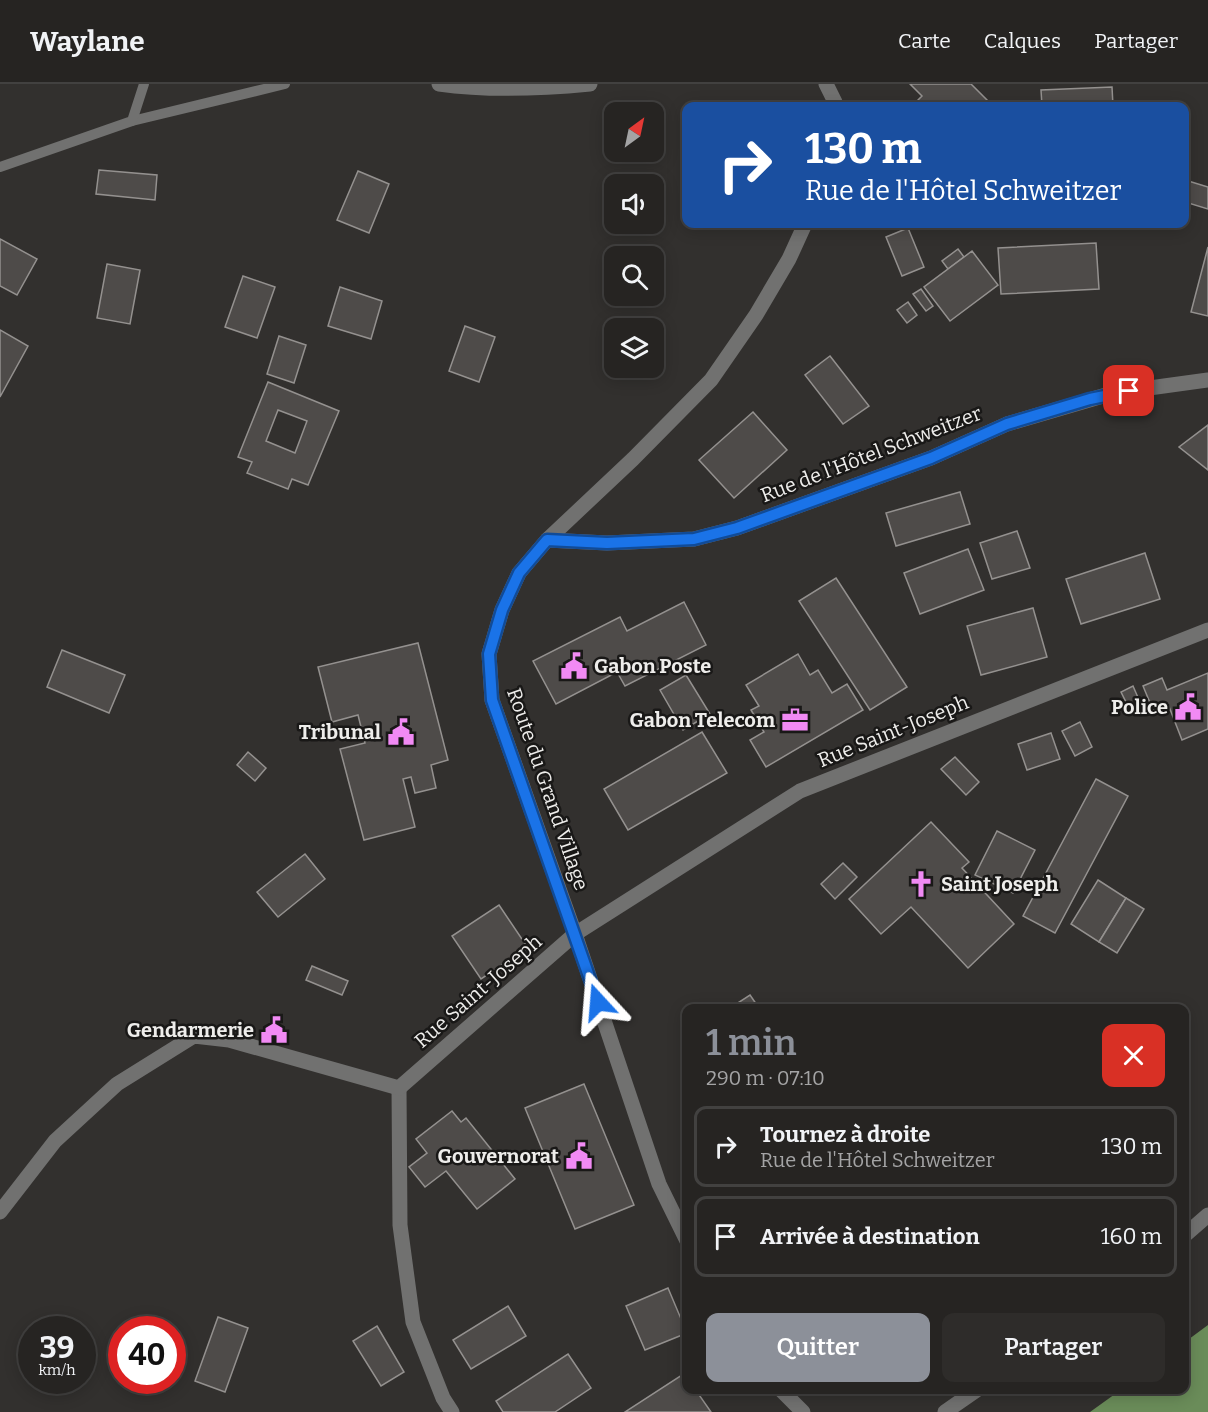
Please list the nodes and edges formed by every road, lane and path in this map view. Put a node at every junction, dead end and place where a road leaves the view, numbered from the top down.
1 (144, 84) edge
2 (285, 84) edge
3 (439, 84) edge
4 (590, 84) edge
5 (826, 84) edge
6 (835, 102) edge
7 (132, 122) junction
8 (0, 167) edge
9 (803, 228) edge
10 (1208, 380) edge
11 (547, 540) junction
12 (1208, 630) edge
13 (575, 934) junction
14 (399, 1088) junction
15 (0, 1212) edge
16 (1208, 1215) edge
17 (682, 1231) edge
18 (1189, 1232) edge
19 (785, 1394) edge
20 (971, 1394) edge
21 (452, 1412) edge
22 (803, 1412) edge
23 (945, 1412) edge

1 - 7 lane
2 - 7 lane
3 - 4 street
5 - 6 street
7 - 8 lane
9 - 11 street, Route du Grand Village
10 - 11 street, Rue de l'Hôtel Schweitzer
11 - 13 street, Route du Grand Village
12 - 13 street, Rue Saint-Joseph
13 - 14 street, Rue Saint-Joseph
13 - 17 street, Route du Grand Village
14 - 15 street
14 - 21 street
16 - 18 street
19 - 22 street
20 - 23 street

